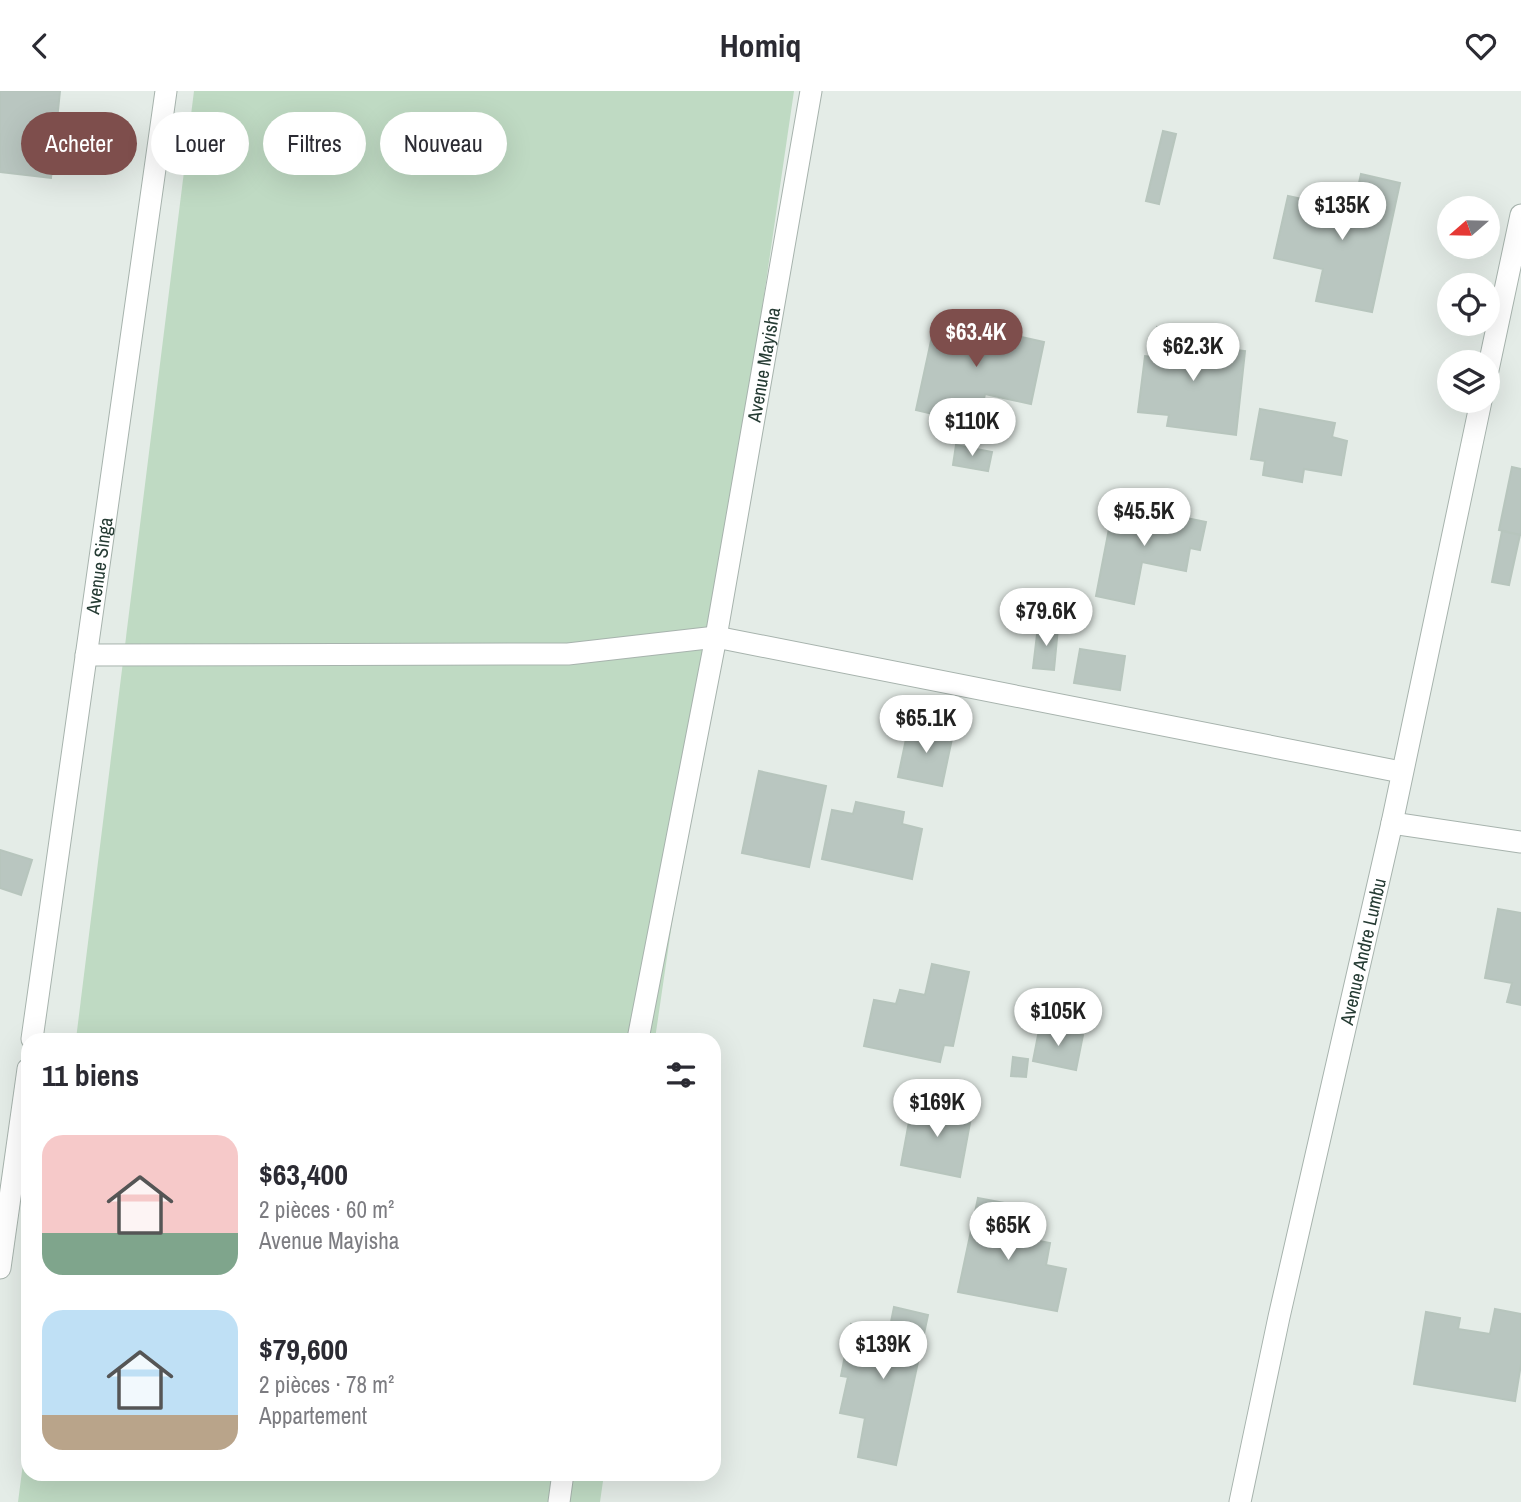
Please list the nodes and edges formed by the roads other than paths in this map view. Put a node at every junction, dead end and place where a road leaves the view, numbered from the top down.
1 (166, 91) edge
2 (811, 91) edge
3 (1521, 215) edge
4 (1492, 350) edge
5 (1478, 413) edge
6 (716, 637) junction
7 (86, 655) junction
8 (1401, 772) junction
9 (1392, 823) junction
10 (1521, 842) edge
11 (33, 1033) edge
12 (639, 1033) edge
13 (21, 1119) edge
14 (0, 1268) edge
15 (562, 1481) edge
16 (559, 1502) edge
17 (1240, 1502) edge

1 - 7 street, Avenue Singa
2 - 6 street, Avenue Mayisha
3 - 4 street
5 - 8 street, Avenue Andre Lumbu
6 - 7 street
6 - 8 street
6 - 12 street, Avenue Mayisha
7 - 11 street, Avenue Singa
8 - 9 street, Avenue Andre Lumbu
9 - 10 street
9 - 17 street, Avenue Andre Lumbu
13 - 14 street
15 - 16 street

